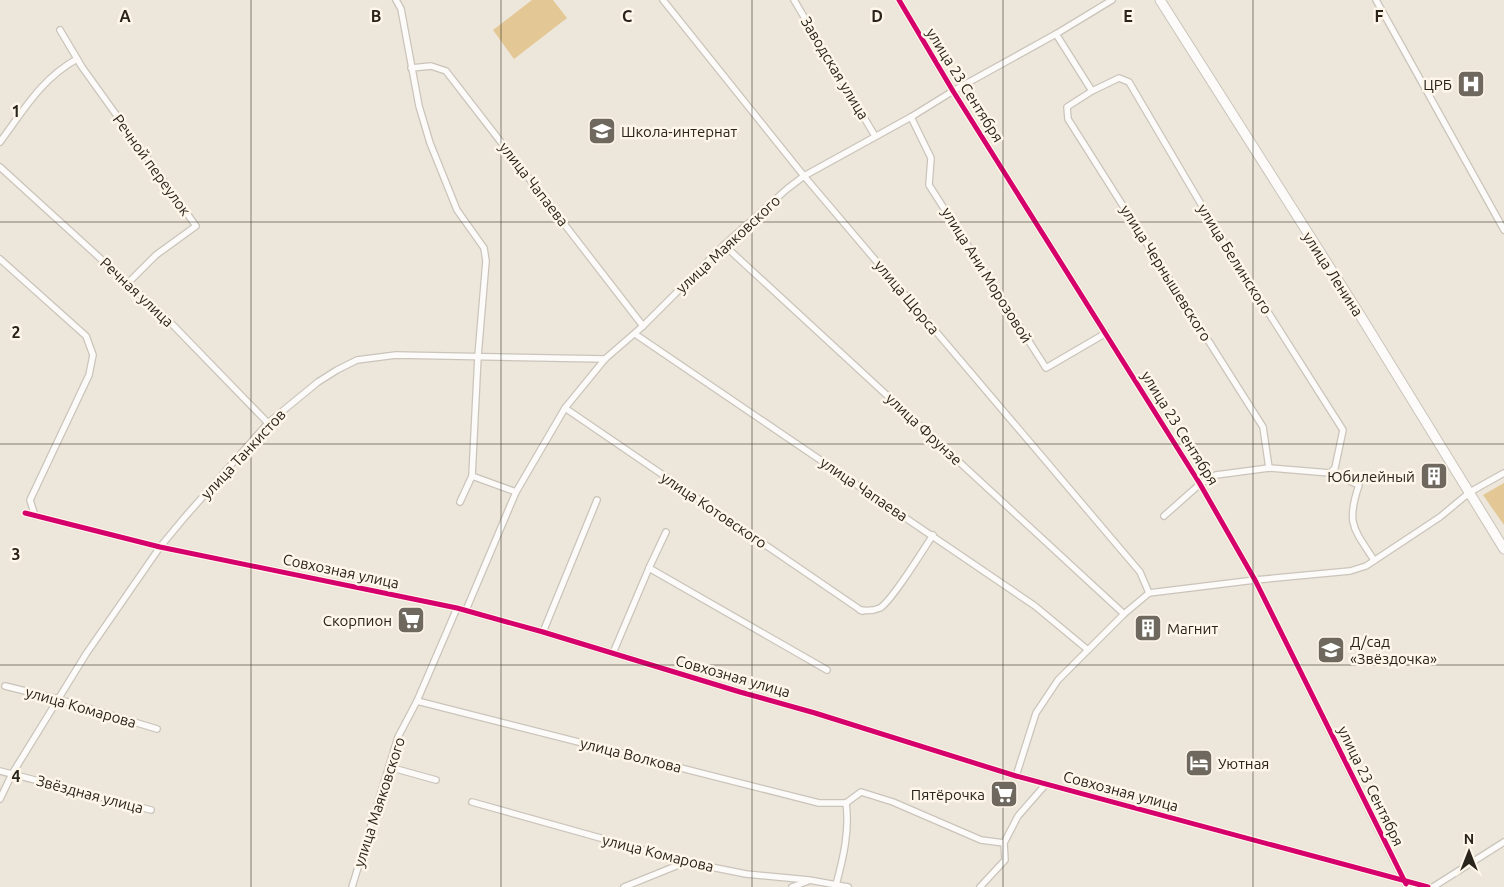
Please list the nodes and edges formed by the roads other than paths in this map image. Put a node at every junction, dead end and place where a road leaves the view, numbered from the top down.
1 (396, 0) edge
2 (663, 0) edge
3 (794, 0) edge
4 (899, 0) edge
5 (1112, 0) edge
6 (1160, 0) edge
7 (1376, 0) edge
8 (60, 30) dead end
9 (1056, 34) junction
10 (77, 59) junction
11 (411, 68) junction
12 (953, 90) junction
13 (1092, 90) junction
14 (911, 116) junction
15 (875, 136) junction
16 (0, 142) edge
17 (0, 167) edge
18 (804, 176) junction
19 (1504, 230) edge
20 (724, 245) junction
21 (0, 259) edge
22 (129, 282) junction
23 (644, 326) junction
24 (1106, 333) junction
25 (635, 334) junction
26 (478, 356) junction
27 (605, 359) junction
28 (565, 408) junction
29 (268, 423) junction
30 (1269, 468) junction
31 (1330, 473) junction
32 (1504, 473) edge
33 (472, 476) junction
34 (1200, 484) junction
35 (516, 492) junction
36 (1470, 492) junction
37 (597, 500) dead end
38 (460, 502) dead end
39 (24, 513) dead end
40 (35, 516) junction
41 (1164, 516) dead end
42 (666, 532) dead end
43 (933, 535) junction
44 (160, 547) junction
45 (1504, 549) edge
46 (1374, 560) junction
47 (649, 568) junction
48 (1255, 580) junction
49 (1149, 593) junction
50 (457, 608) junction
51 (466, 610) junction
52 (1124, 614) junction
53 (543, 632) junction
54 (1088, 650) junction
55 (613, 653) junction
56 (827, 670) dead end
57 (5, 686) dead end
58 (58, 699) junction
59 (417, 701) junction
60 (157, 729) dead end
61 (389, 767) junction
62 (0, 771) edge
63 (12, 774) junction
64 (1016, 776) junction
65 (436, 780) dead end
66 (1046, 784) junction
67 (0, 799) edge
68 (472, 802) dead end
69 (846, 803) junction
70 (151, 810) dead end
71 (1504, 842) edge
72 (1004, 843) junction
73 (686, 862) junction
74 (809, 880) junction
75 (1404, 880) junction
76 (836, 885) junction
77 (352, 887) edge
78 (624, 887) edge
79 (792, 887) edge
80 (848, 887) edge
81 (980, 887) edge
82 (1407, 887) edge
83 (1428, 887) edge
84 (1433, 887) edge

1 - 11 street
2 - 18 street, улица Щорса
3 - 15 street, Заводская улица
4 - 12 street, улица 23 Сентября
5 - 9 street, улица Маяковского
6 - 36 main road, улица Ленина
7 - 19 street
8 - 10 street, Речной переулок
9 - 12 street, улица Маяковского
9 - 13 street
10 - 16 street
10 - 22 street, Речной переулок
11 - 23 street, улица Чапаева
11 - 26 street
12 - 14 street, улица Маяковского
12 - 24 street, улица 23 Сентября
13 - 30 street, улица Чернышевского
13 - 31 street, улица Белинского
14 - 15 street, улица Маяковского
14 - 24 street, улица Ани Морозовой
15 - 18 street, улица Маяковского
17 - 22 street, Речная улица
18 - 20 street, улица Маяковского
18 - 49 street, улица Щорса
20 - 23 street, улица Маяковского
20 - 52 street, улица Фрунзе
21 - 40 street
22 - 29 street, Речная улица
23 - 25 street, улица Маяковского
24 - 34 street, улица 23 Сентября
25 - 27 street, улица Маяковского
25 - 43 street, улица Чапаева
26 - 27 street, улица Танкистов
26 - 29 street, улица Танкистов
26 - 33 street
27 - 28 street, улица Маяковского
28 - 35 street, улица Маяковского
28 - 43 street, улица Котовского
29 - 44 street, улица Танкистов
30 - 31 street
30 - 34 street
31 - 46 street
32 - 36 street
33 - 35 street
33 - 38 street
34 - 41 street
34 - 48 street, улица 23 Сентября
35 - 51 street, улица Маяковского
36 - 45 main road, улица Ленина
36 - 46 street
37 - 53 street
39 - 40 street, Совхозная улица
40 - 44 street, Совхозная улица
42 - 47 street
43 - 54 street, улица Чапаева
44 - 50 street, Совхозная улица
44 - 58 street, улица Танкистов
46 - 48 street
47 - 55 street
47 - 56 street
48 - 49 street
48 - 75 street, улица 23 Сентября
49 - 52 street
50 - 51 street, Совхозная улица
50 - 59 street, улица Маяковского
51 - 53 street, Совхозная улица
52 - 54 street
53 - 55 street, Совхозная улица
54 - 64 street
55 - 64 street, Совхозная улица
57 - 58 street, улица Комарова
58 - 60 street, улица Комарова
58 - 63 street, улица Танкистов
59 - 61 street, улица Маяковского
59 - 69 street, улица Волкова
61 - 65 street
61 - 77 street, улица Маяковского
62 - 63 street, Звёздная улица
63 - 67 street, улица Танкистов
63 - 70 street, Звёздная улица
64 - 66 street, Совхозная улица
66 - 72 street
66 - 75 street, Совхозная улица
68 - 73 street, улица Комарова
69 - 72 street
69 - 76 street
71 - 84 street
72 - 81 street
73 - 74 street, улица Комарова
73 - 78 street
74 - 76 street, улица Комарова
74 - 79 street
75 - 82 street, улица 23 Сентября
75 - 83 street, Совхозная улица
76 - 80 street, улица Комарова

